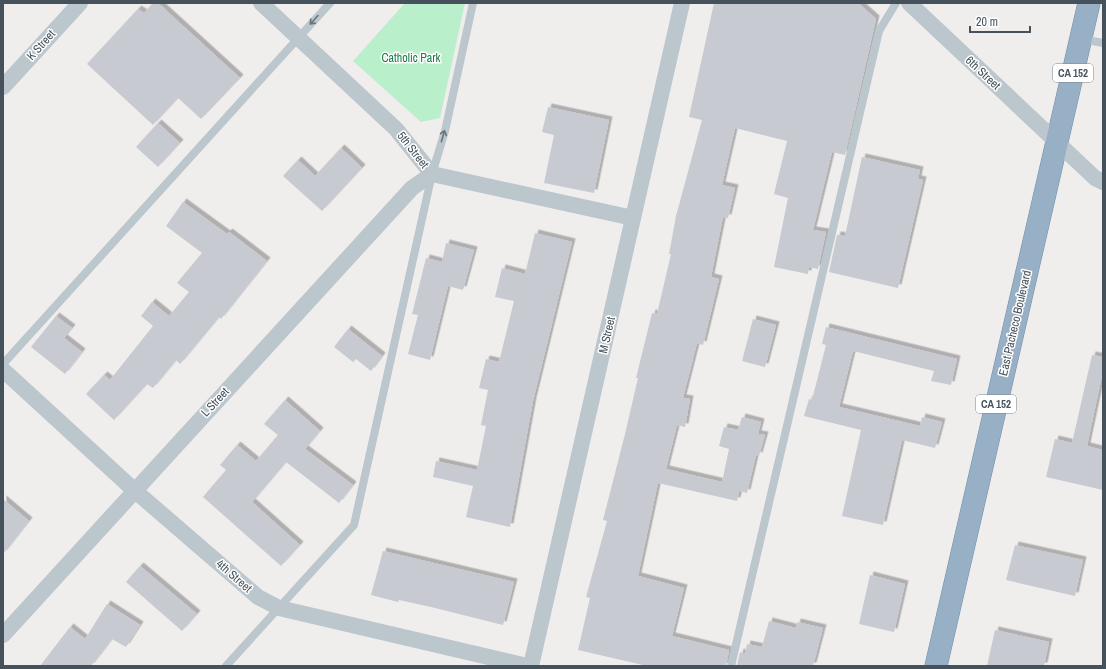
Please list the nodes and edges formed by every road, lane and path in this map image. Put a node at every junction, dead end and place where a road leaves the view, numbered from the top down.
1 (80, 3) edge
2 (261, 3) edge
3 (330, 3) edge
4 (473, 3) edge
5 (682, 3) edge
6 (896, 3) edge
7 (909, 3) edge
8 (1089, 3) edge
9 (298, 38) junction
10 (1081, 38) junction
11 (1103, 43) edge
12 (3, 87) edge
13 (1057, 143) junction
14 (432, 174) junction
15 (1103, 182) edge
16 (633, 218) junction
17 (3, 364) edge
18 (3, 370) edge
19 (134, 490) junction
20 (279, 608) junction
21 (3, 634) edge
22 (226, 666) edge
23 (527, 666) edge
24 (531, 666) edge
25 (731, 666) edge
26 (936, 666) edge

1 - 12 street, K Street
2 - 9 street, 5th Street
3 -> 9 lane
14 -> 4 lane
5 - 16 street, M Street
6 - 25 lane
7 - 13 street, 6th Street
8 - 10 highway, East Pacheco Boulevard / CA 152
9 - 14 street, 5th Street
9 - 17 lane
10 - 11 lane
10 - 13 highway, East Pacheco Boulevard / CA 152
13 - 15 street, 6th Street
13 - 26 highway, East Pacheco Boulevard / CA 152
14 - 16 street, 5th Street
14 - 19 street, L Street
14 - 20 lane
16 - 24 street, M Street
18 - 19 street, 4th Street
19 - 20 street, 4th Street
19 - 21 street, L Street
20 - 22 lane
20 - 23 street, 4th Street

